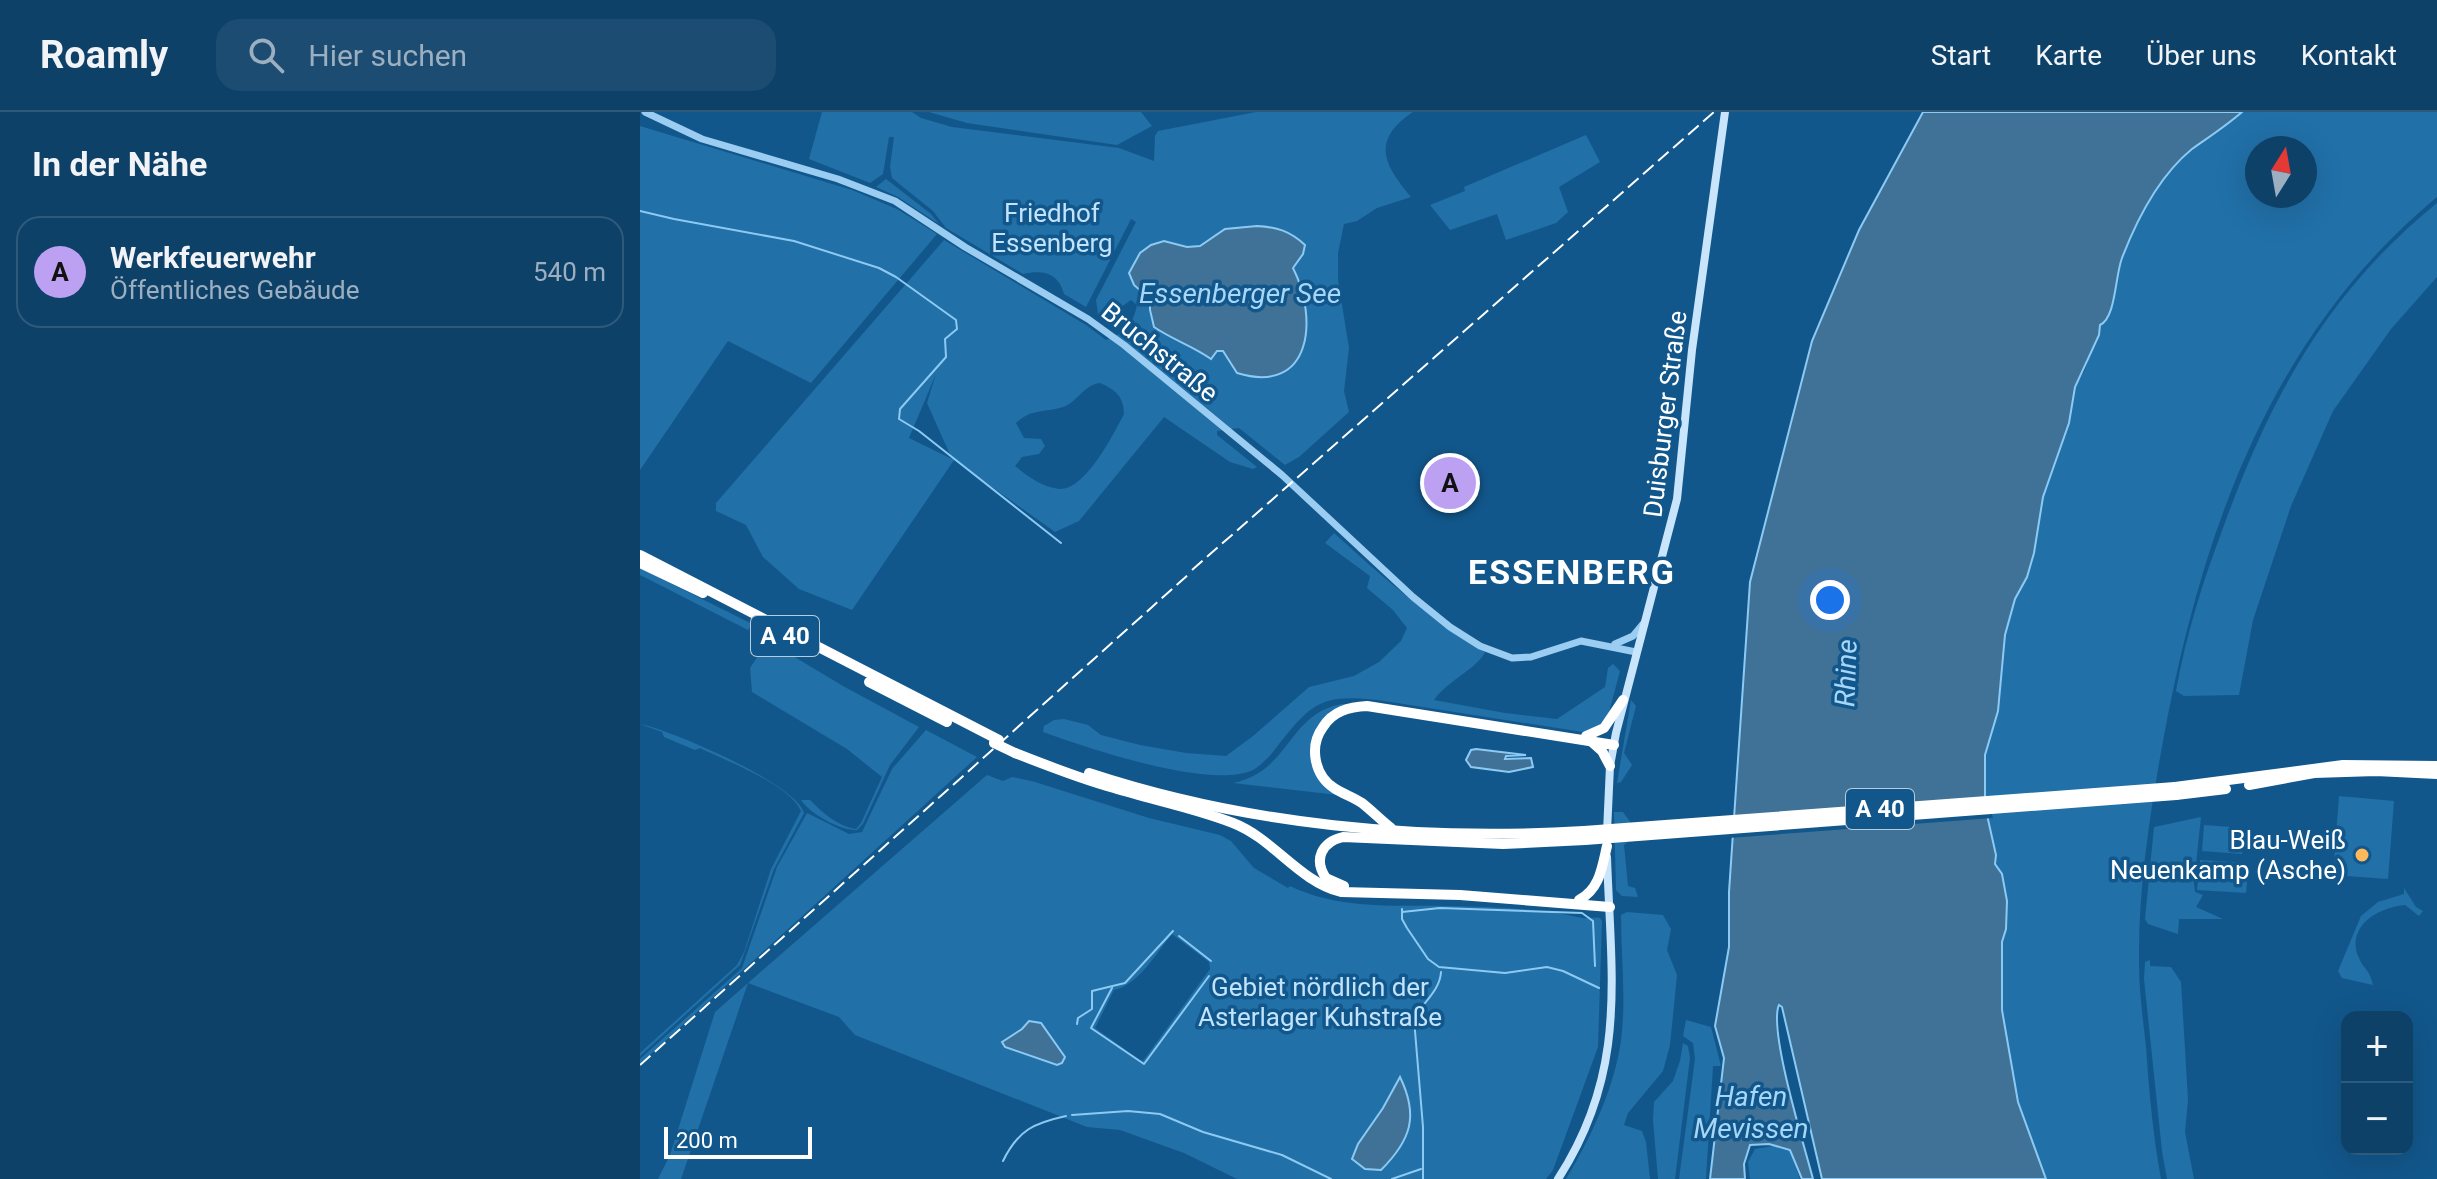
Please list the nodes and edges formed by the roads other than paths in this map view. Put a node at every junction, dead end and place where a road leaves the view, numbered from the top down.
1 (645, 112) edge
2 (1725, 112) edge
3 (642, 557) edge
4 (1644, 623) junction
5 (1611, 645) junction
6 (1636, 652) junction
7 (1623, 700) junction
8 (1587, 738) junction
9 (1614, 742) junction
10 (1017, 751) junction
11 (1610, 766) junction
12 (2437, 766) edge
13 (2437, 774) edge
14 (2176, 791) junction
15 (1183, 808) junction
16 (1392, 829) junction
17 (1584, 835) junction
18 (1470, 842) junction
19 (1607, 846) junction
20 (1579, 900) junction
21 (1610, 904) junction
22 (1558, 1179) edge

1 - 5 street, Bruchstraße
2 - 4 main road, Duisburger Straße
3 - 10 highway, A 40, bridge
4 - 5 street
4 - 6 main road, Duisburger Straße
5 - 6 street, Bruchstraße
6 - 7 main road, Duisburger Straße
7 - 8 highway
7 - 9 main road, Duisburger Straße
8 - 9 highway
8 - 11 highway
8 - 16 highway
9 - 11 main road, Duisburger Straße
10 - 15 highway, A 40
10 - 16 highway, A 40
11 - 19 main road, Duisburger Straße
12 - 14 highway, A 40
13 - 14 highway, A 40
14 - 17 highway, A 40, bridge
15 - 18 highway, A 40
15 - 21 highway
16 - 17 highway, A 40
17 - 18 highway, A 40
18 - 20 highway
19 - 20 highway
19 - 21 main road, Duisburger Straße
20 - 21 highway
21 - 22 main road, Duisburger Straße

